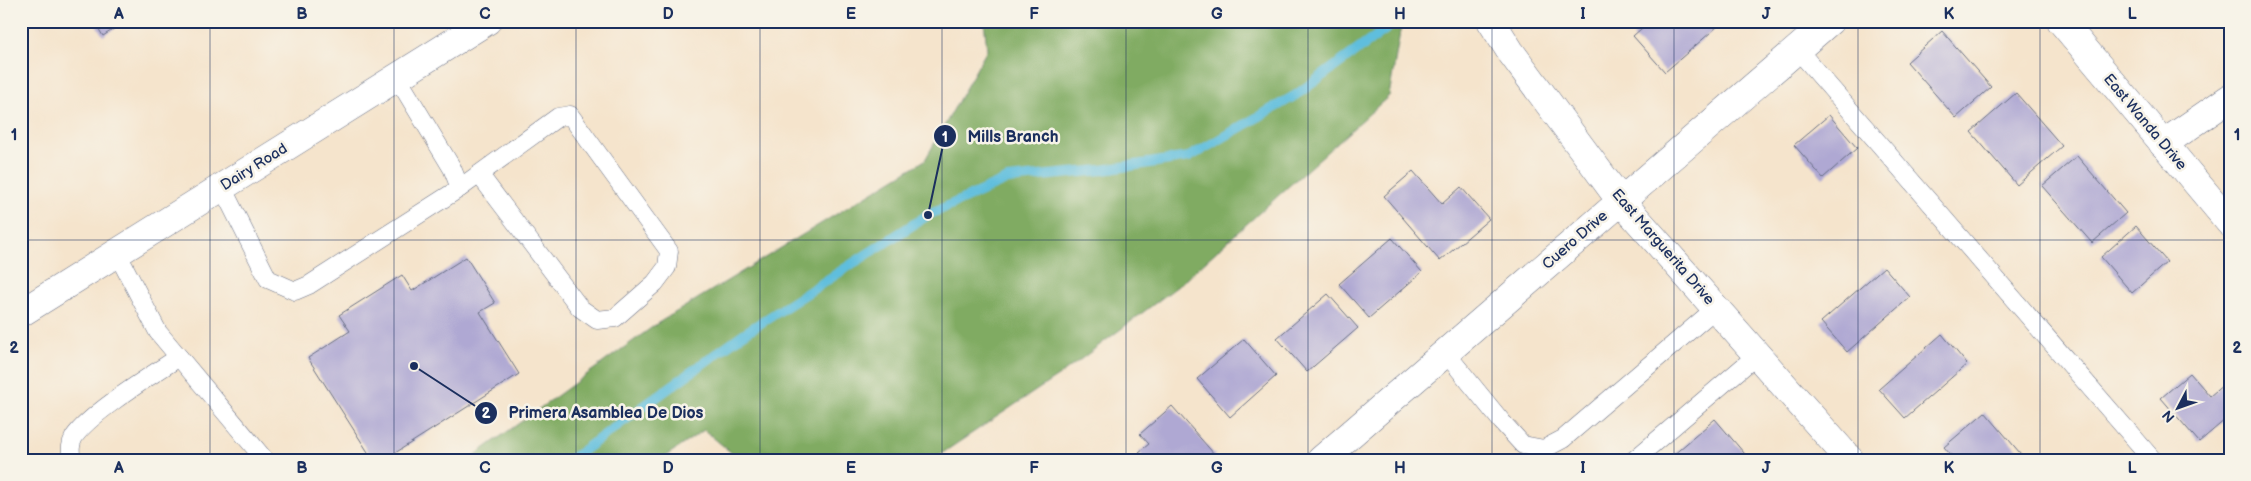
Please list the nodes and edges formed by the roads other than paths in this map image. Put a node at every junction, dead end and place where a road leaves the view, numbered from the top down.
1 (487, 21) edge
2 (1491, 21) edge
3 (1830, 21) edge
4 (2061, 21) edge
5 (1797, 49) junction
6 (397, 77) junction
7 (2230, 98) edge
8 (2163, 144) junction
9 (479, 174) junction
10 (222, 187) junction
11 (460, 188) junction
12 (1620, 200) junction
13 (2230, 223) edge
14 (117, 253) junction
15 (1716, 308) junction
16 (21, 313) edge
17 (1445, 352) junction
18 (1757, 355) junction
19 (178, 357) junction
20 (72, 460) edge
21 (265, 460) edge
22 (1321, 460) edge
23 (1634, 460) edge
24 (1850, 460) edge
25 (2153, 460) edge

1 - 6 street, Dairy Road
2 - 12 street, East Marguerita Drive
3 - 5 street, Cuero Drive
4 - 8 street, East Wanda Drive
5 - 12 street, Cuero Drive
5 - 25 lane
6 - 10 street, Dairy Road
6 - 11 lane
7 - 8 street
8 - 13 street, East Wanda Drive
9 - 9 lane
9 - 11 lane
10 - 11 lane
10 - 14 street, Dairy Road
12 - 15 street, East Marguerita Drive
12 - 17 street, Cuero Drive
14 - 16 street, Dairy Road
14 - 19 lane
15 - 17 lane
15 - 18 street, East Marguerita Drive
17 - 22 street, Cuero Drive
18 - 23 lane
18 - 24 street, East Marguerita Drive
19 - 20 lane
19 - 21 lane

